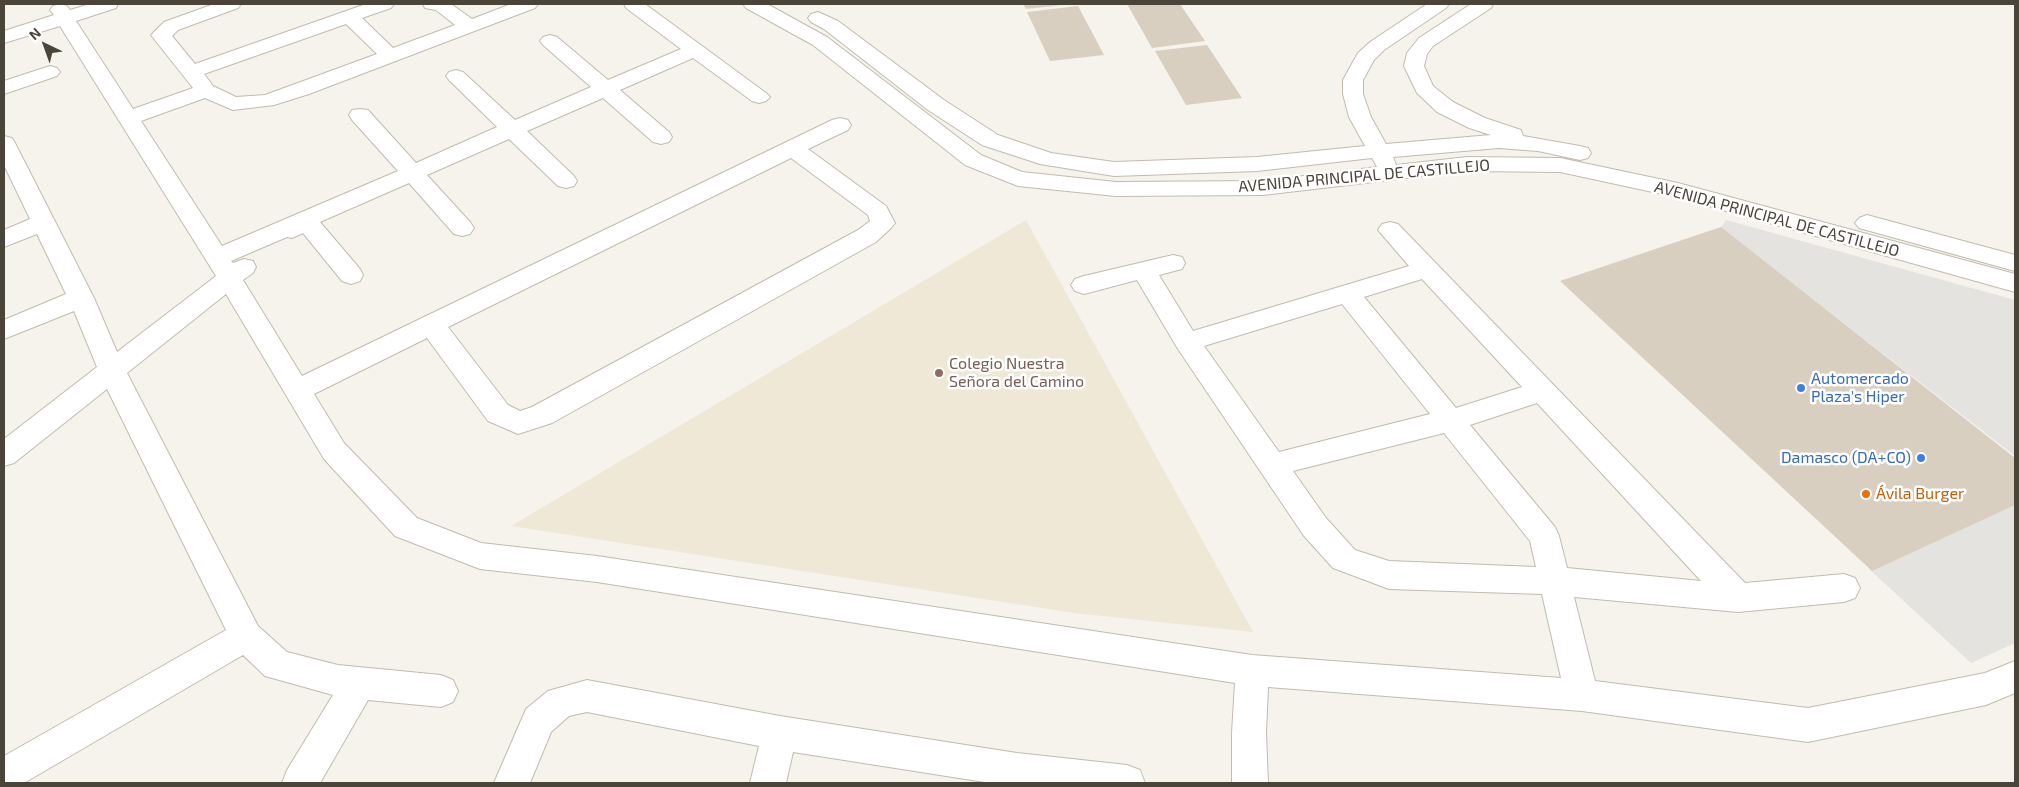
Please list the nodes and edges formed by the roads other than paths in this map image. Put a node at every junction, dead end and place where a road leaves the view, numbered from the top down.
1 (109, 4) edge
2 (231, 4) edge
3 (384, 4) edge
4 (432, 4) edge
5 (528, 4) edge
6 (633, 4) edge
7 (752, 4) edge
8 (792, 4) edge
9 (1439, 4) edge
10 (1484, 4) edge
11 (68, 10) edge
12 (349, 16) junction
13 (469, 26) junction
14 (4, 27) edge
15 (4, 37) edge
16 (550, 41) dead end
17 (694, 50) junction
18 (390, 56) junction
19 (50, 72) dead end
20 (192, 72) junction
21 (456, 76) dead end
22 (4, 88) edge
23 (604, 89) junction
24 (206, 90) junction
25 (759, 97) dead end
26 (1451, 110) junction
27 (360, 115) dead end
28 (128, 118) junction
29 (840, 125) dead end
30 (513, 129) junction
31 (661, 137) dead end
32 (1455, 144) junction
33 (1538, 144) junction
34 (792, 148) junction
35 (5, 151) edge
36 (1378, 151) junction
37 (1424, 169) junction
38 (412, 173) junction
39 (1392, 173) junction
40 (566, 181) dead end
41 (305, 220) junction
42 (43, 223) junction
43 (462, 228) dead end
44 (1390, 230) dead end
45 (4, 239) edge
46 (1173, 263) dead end
47 (2015, 263) edge
48 (223, 269) junction
49 (1427, 269) junction
50 (1143, 270) junction
51 (351, 275) dead end
52 (2015, 283) edge
53 (1084, 284) dead end
54 (1347, 293) junction
55 (81, 298) junction
56 (431, 324) junction
57 (4, 330) edge
58 (1187, 342) junction
59 (115, 376) junction
60 (297, 390) junction
61 (1542, 391) junction
62 (70, 404) junction
63 (1451, 420) junction
64 (4, 434) edge
65 (4, 455) edge
66 (1272, 465) junction
67 (1555, 581) junction
68 (1844, 588) dead end
69 (1738, 598) junction
70 (246, 636) junction
71 (1252, 670) junction
72 (2015, 677) edge
73 (359, 683) junction
74 (442, 691) dead end
75 (1582, 695) junction
76 (780, 734) junction
77 (4, 775) edge
78 (1016, 777) edge
79 (300, 783) edge
80 (512, 783) edge
81 (768, 783) edge
82 (1127, 783) edge
83 (1250, 783) edge

1 - 11 street
2 - 20 street
3 - 12 street
4 - 13 street
5 - 13 street
6 - 17 street
7 - 39 street, AVENIDA PRINCIPAL DE CASTILLEJO
8 - 36 street, AVENIDA PRINCIPAL DE CASTILLEJO
9 - 36 street
10 - 26 street
11 - 14 street
11 - 15 street
11 - 28 street
12 - 18 street
12 - 20 street
13 - 18 street
16 - 23 street
17 - 23 street
17 - 25 street
18 - 24 street
19 - 22 street
20 - 24 street
21 - 30 street
23 - 30 street
23 - 31 street
24 - 28 street
26 - 32 street
26 - 33 street
27 - 38 street
28 - 48 street
29 - 34 street
30 - 38 street
30 - 40 street
32 - 33 street, AVENIDA PRINCIPAL DE CASTILLEJO
32 - 36 street, AVENIDA PRINCIPAL DE CASTILLEJO
32 - 37 street
33 - 47 street, AVENIDA PRINCIPAL DE CASTILLEJO
34 - 56 street
34 - 56 street
35 - 42 street
36 - 39 street
37 - 39 street, AVENIDA PRINCIPAL DE CASTILLEJO
37 - 52 street, AVENIDA PRINCIPAL DE CASTILLEJO
38 - 41 street
38 - 43 street
41 - 48 street
41 - 51 street
42 - 45 street
42 - 55 street
44 - 49 street
46 - 50 street
48 - 59 street
48 - 60 street
49 - 54 street
49 - 61 street
50 - 53 street
50 - 58 street
54 - 58 street
54 - 63 street
55 - 57 street
55 - 59 street
56 - 60 street
58 - 66 street
59 - 62 street
59 - 70 street
60 - 71 street
61 - 63 street
61 - 69 street
62 - 64 street
62 - 65 street
63 - 66 street
63 - 67 street
66 - 67 street
67 - 69 street
67 - 75 street
68 - 69 street
70 - 73 street
70 - 77 street
71 - 75 street
71 - 83 street
72 - 75 street
73 - 74 street
73 - 79 street
76 - 78 street
76 - 80 street
76 - 81 street
78 - 82 street

